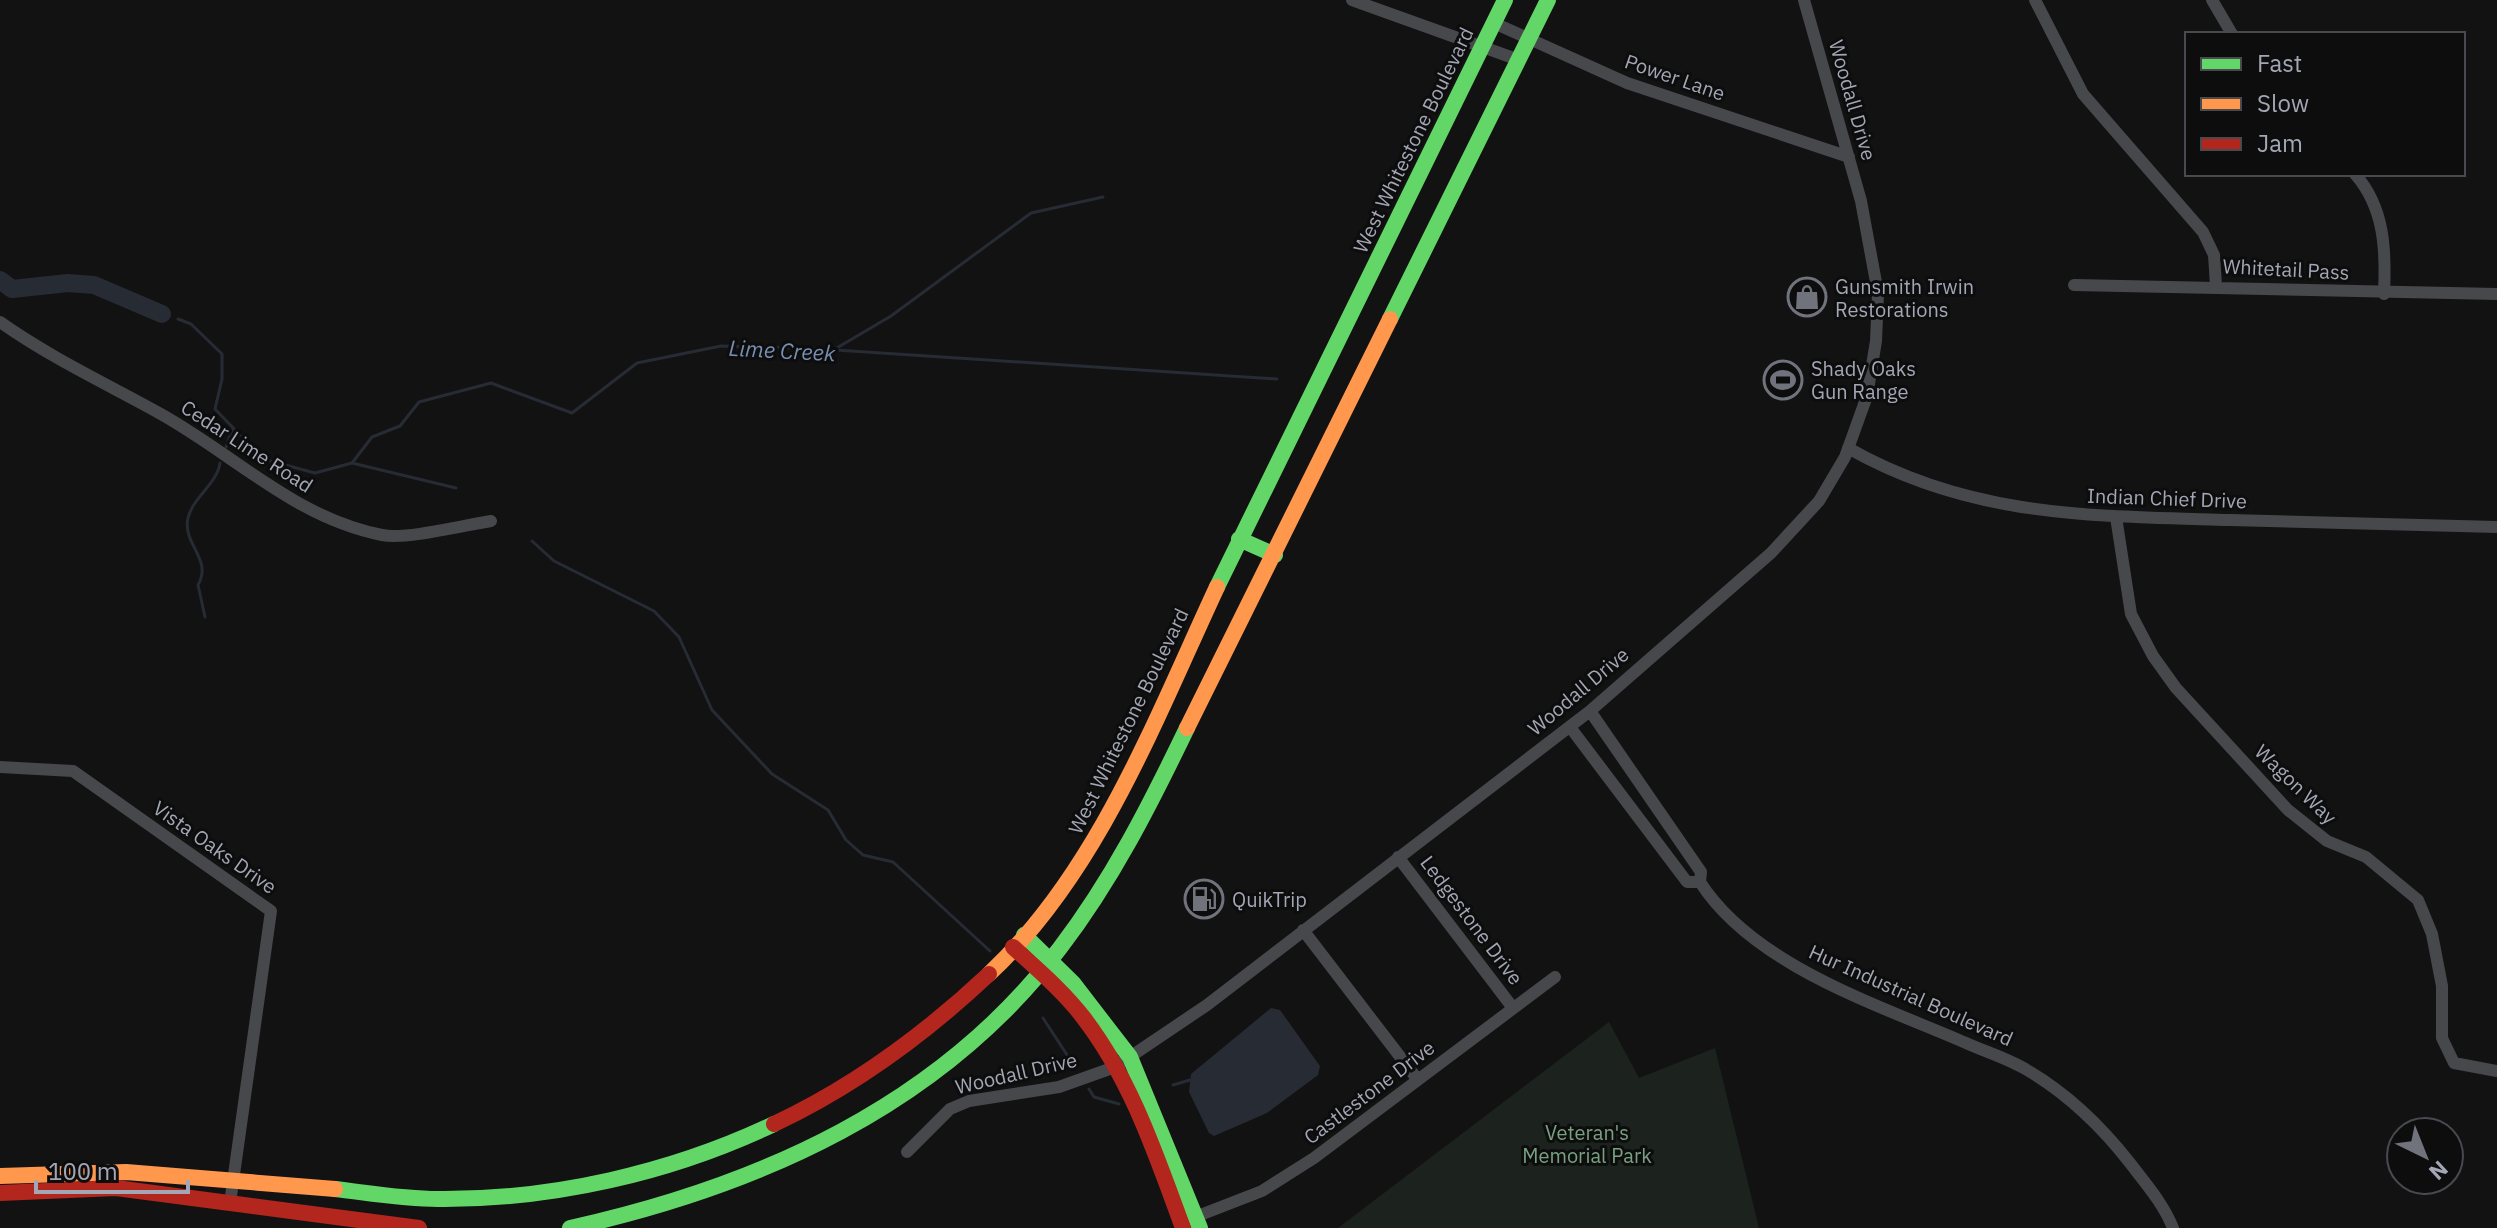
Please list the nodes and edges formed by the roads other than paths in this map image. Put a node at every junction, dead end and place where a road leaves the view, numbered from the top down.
1 (1352, 0) edge
2 (1505, 0) edge
3 (1548, 0) edge
4 (1804, 0) edge
5 (2035, 0) edge
6 (2212, 0) edge
7 (1494, 23) junction
8 (2231, 32) edge
9 (1528, 41) junction
10 (1482, 47) junction
11 (1519, 60) junction
12 (1849, 157) junction
13 (2356, 176) edge
14 (2074, 285) dead end
15 (2216, 286) junction
16 (2384, 294) junction
17 (2497, 294) edge
18 (0, 322) edge
19 (1848, 448) junction
20 (2116, 517) junction
21 (491, 521) dead end
22 (2497, 527) edge
23 (1239, 539) junction
24 (1275, 555) junction
25 (1590, 711) junction
26 (1570, 727) junction
27 (0, 767) edge
28 (1398, 857) junction
29 (1700, 882) junction
30 (1303, 930) junction
31 (1018, 941) junction
32 (1051, 959) junction
33 (1040, 973) junction
34 (1555, 977) dead end
35 (1513, 1008) junction
36 (1130, 1057) junction
37 (1115, 1067) junction
38 (2497, 1071) edge
39 (1418, 1080) junction
40 (907, 1152) dead end
41 (0, 1176) edge
42 (233, 1179) junction
43 (0, 1193) edge
44 (230, 1203) junction
45 (1193, 1224) edge
46 (419, 1228) edge
47 (570, 1228) edge
48 (2173, 1228) edge

1 - 10 street
2 - 7 main road, West Whitestone Boulevard
3 - 9 main road
4 - 12 street, Woodall Drive
5 - 15 street
6 - 8 street
7 - 9 street, Power Lane
7 - 10 main road, West Whitestone Boulevard
9 - 11 main road
9 - 12 street, Power Lane
10 - 11 street
10 - 23 main road, West Whitestone Boulevard
11 - 24 main road
12 - 19 street, Woodall Drive
13 - 16 street
14 - 15 street, Whitetail Pass
15 - 16 street, Whitetail Pass
16 - 17 street, Whitetail Pass
18 - 21 street, Cedar Lime Road
19 - 20 street, Indian Chief Drive
19 - 25 street, Woodall Drive
20 - 22 street, Indian Chief Drive
20 - 38 street, Wagon Way
23 - 24 main road
23 - 31 main road, West Whitestone Boulevard
24 - 32 main road
25 - 26 street, Woodall Drive
25 - 29 street, Hur Industrial Boulevard
26 - 28 street, Woodall Drive
26 - 29 street
27 - 42 street, Vista Oaks Drive
28 - 30 street, Woodall Drive
28 - 35 street, Ledgestone Drive
29 - 48 street, Hur Industrial Boulevard
30 - 36 street, Woodall Drive
30 - 39 street
31 - 32 main road
31 - 33 main road
31 - 42 main road, West Whitestone Boulevard
32 - 33 main road
32 - 36 main road
33 - 37 main road
33 - 47 main road
34 - 35 street, Castlestone Drive
35 - 39 street, Castlestone Drive
36 - 37 street, Woodall Drive
36 - 45 main road
37 - 40 street, Woodall Drive
37 - 45 main road
39 - 45 street, Castlestone Drive
41 - 42 main road, West Whitestone Boulevard
42 - 44 street, Vista Oaks Drive
43 - 44 main road
44 - 46 main road

